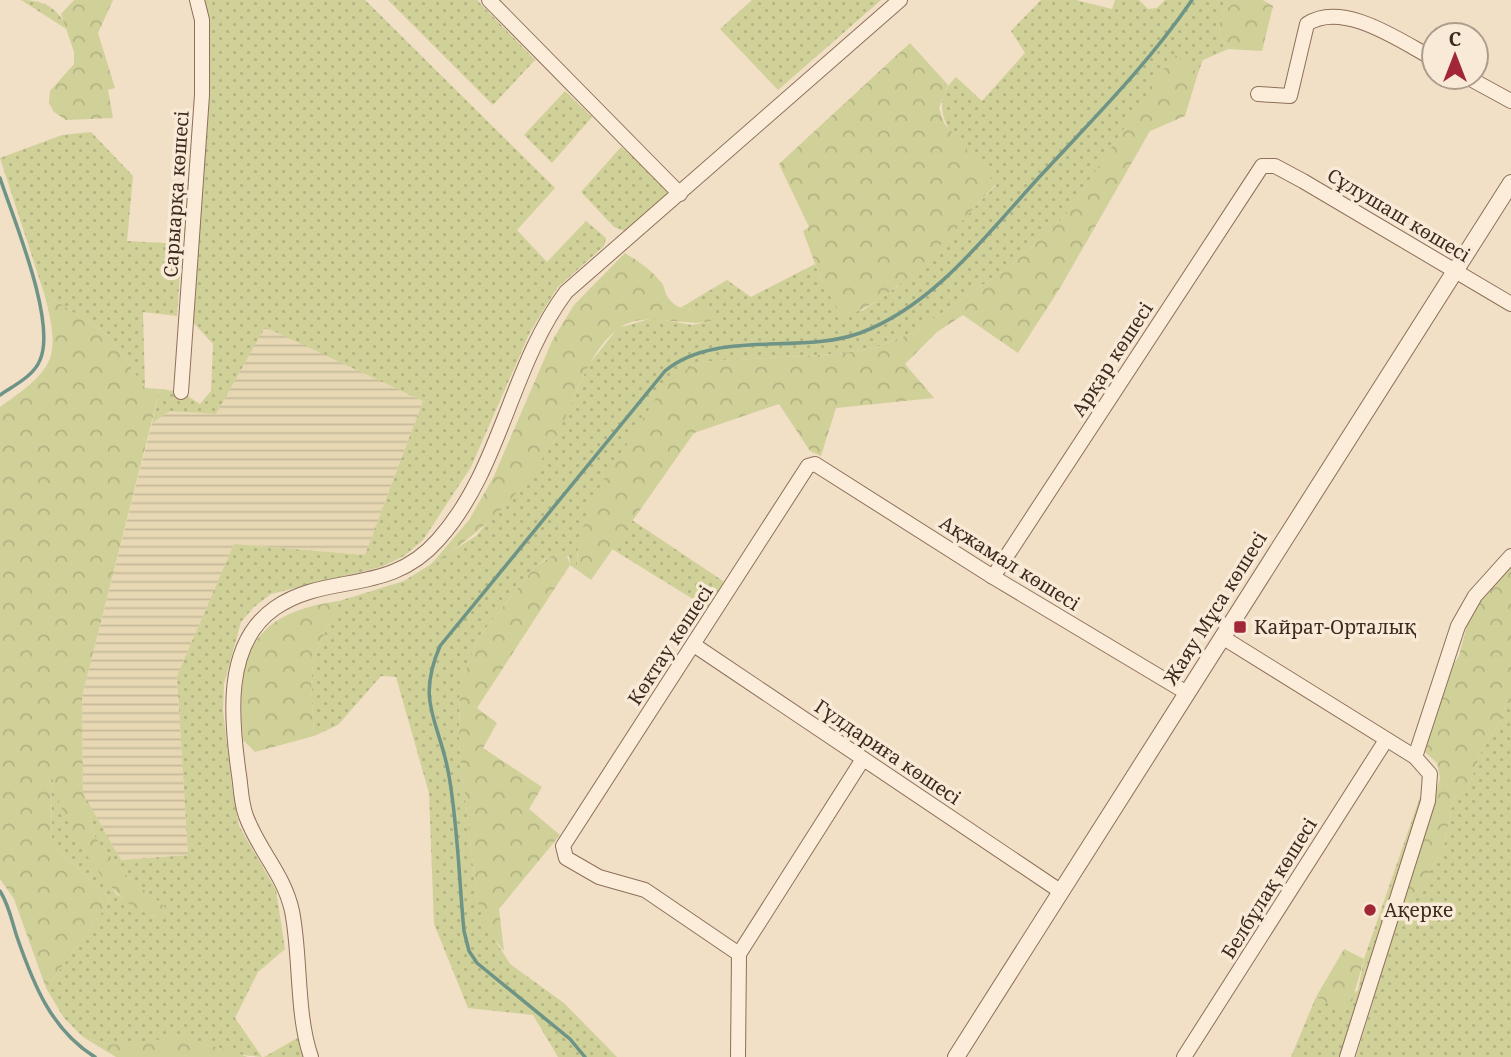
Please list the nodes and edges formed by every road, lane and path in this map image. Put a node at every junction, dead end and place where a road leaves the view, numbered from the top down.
1 (197, 0) edge
2 (488, 0) edge
3 (900, 0) edge
4 (1420, 51) edge
5 (1490, 90) edge
6 (1258, 94) dead end
7 (1511, 101) edge
8 (1265, 165) joint
9 (1511, 183) edge
10 (680, 194) junction
11 (1455, 270) junction
12 (1511, 304) edge
13 (181, 392) dead end
14 (815, 464) joint
15 (1511, 556) edge
16 (993, 577) junction
17 (1222, 637) junction
18 (694, 645) junction
19 (1186, 693) junction
20 (1386, 740) junction
21 (1415, 757) junction
22 (863, 759) junction
23 (1060, 891) junction
24 (739, 954) junction
25 (312, 1057) edge
26 (738, 1057) edge
27 (956, 1057) edge
28 (1184, 1057) edge
29 (1347, 1057) edge

1 - 13 street, Сарыарқа көшесі
2 - 10 street
3 - 10 street
4 - 6 street
5 - 7 street
8 - 11 street, Сұлушаш көшесі
8 - 16 street, Арқар көшесі
9 - 11 street, Жаяу Мұса көшесі
10 - 25 street
11 - 12 street, Сұлушаш көшесі
11 - 17 street, Жаяу Мұса көшесі
14 - 16 street, Ақжамал көшесі
14 - 18 street, Көктау көшесі
15 - 21 street
16 - 19 street, Ақжамал көшесі
17 - 19 street, Жаяу Мұса көшесі
17 - 20 street
18 - 22 street, Гүлдариға көшесі
18 - 24 street, Көктау көшесі
19 - 23 street, Жаяу Мұса көшесі
20 - 21 street
20 - 28 street, Белбұлақ көшесі
21 - 29 street
22 - 23 street, Гүлдариға көшесі
22 - 24 street
23 - 27 street, Жаяу Мұса көшесі
24 - 26 street

